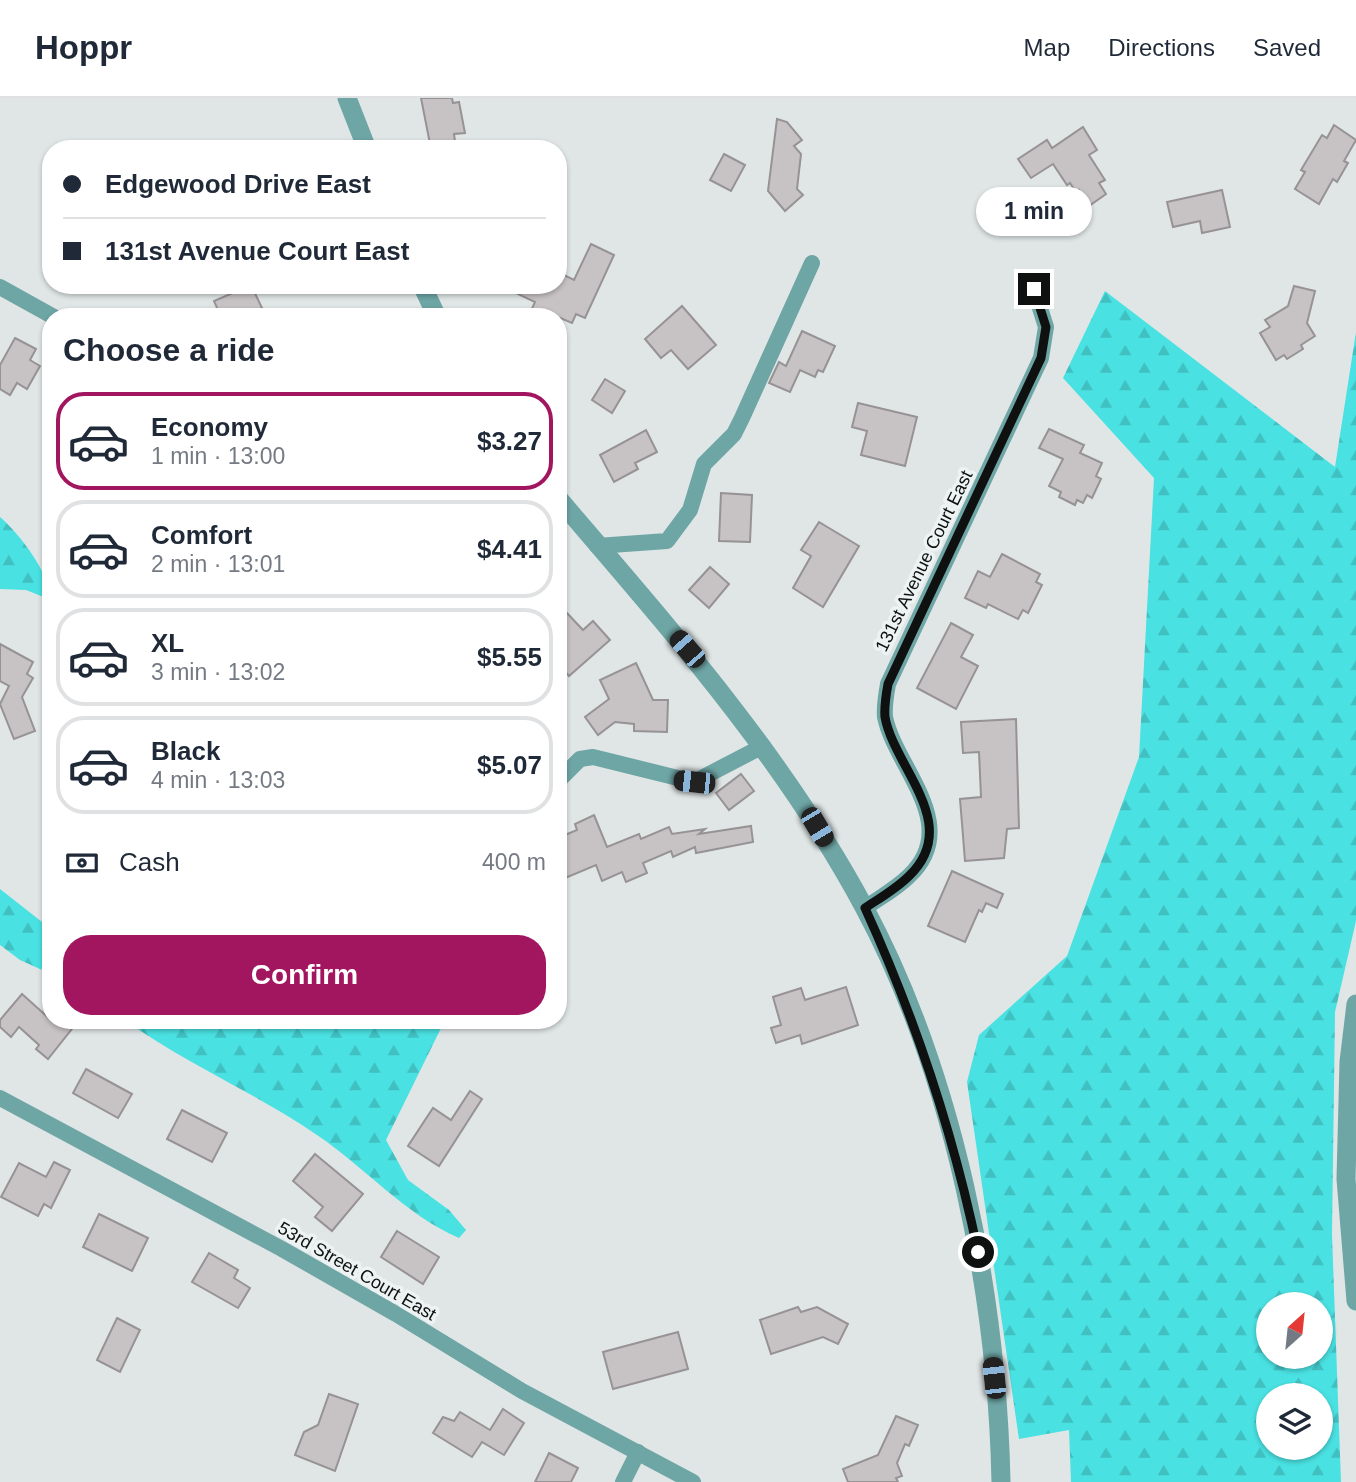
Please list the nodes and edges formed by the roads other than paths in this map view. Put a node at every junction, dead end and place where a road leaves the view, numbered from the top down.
1 (347, 98) edge
2 (363, 140) edge
3 (812, 263) dead end
4 (0, 287) edge
5 (1034, 289) dead end
6 (42, 310) edge
7 (567, 513) edge
8 (597, 546) junction
9 (763, 746) junction
10 (567, 772) edge
11 (865, 908) junction
12 (1356, 1004) edge
13 (0, 1098) edge
14 (1356, 1301) edge
15 (638, 1452) junction
16 (623, 1482) edge
17 (693, 1482) edge
18 (1001, 1482) edge

1 - 2 street
3 - 8 street
4 - 6 street
5 - 11 street, 131st Avenue Court East
7 - 8 street
8 - 9 street
9 - 10 street
9 - 11 street
11 - 18 street
12 - 14 street
13 - 15 street, 53rd Street Court East
15 - 16 street
15 - 17 street, 53rd Street Court East

